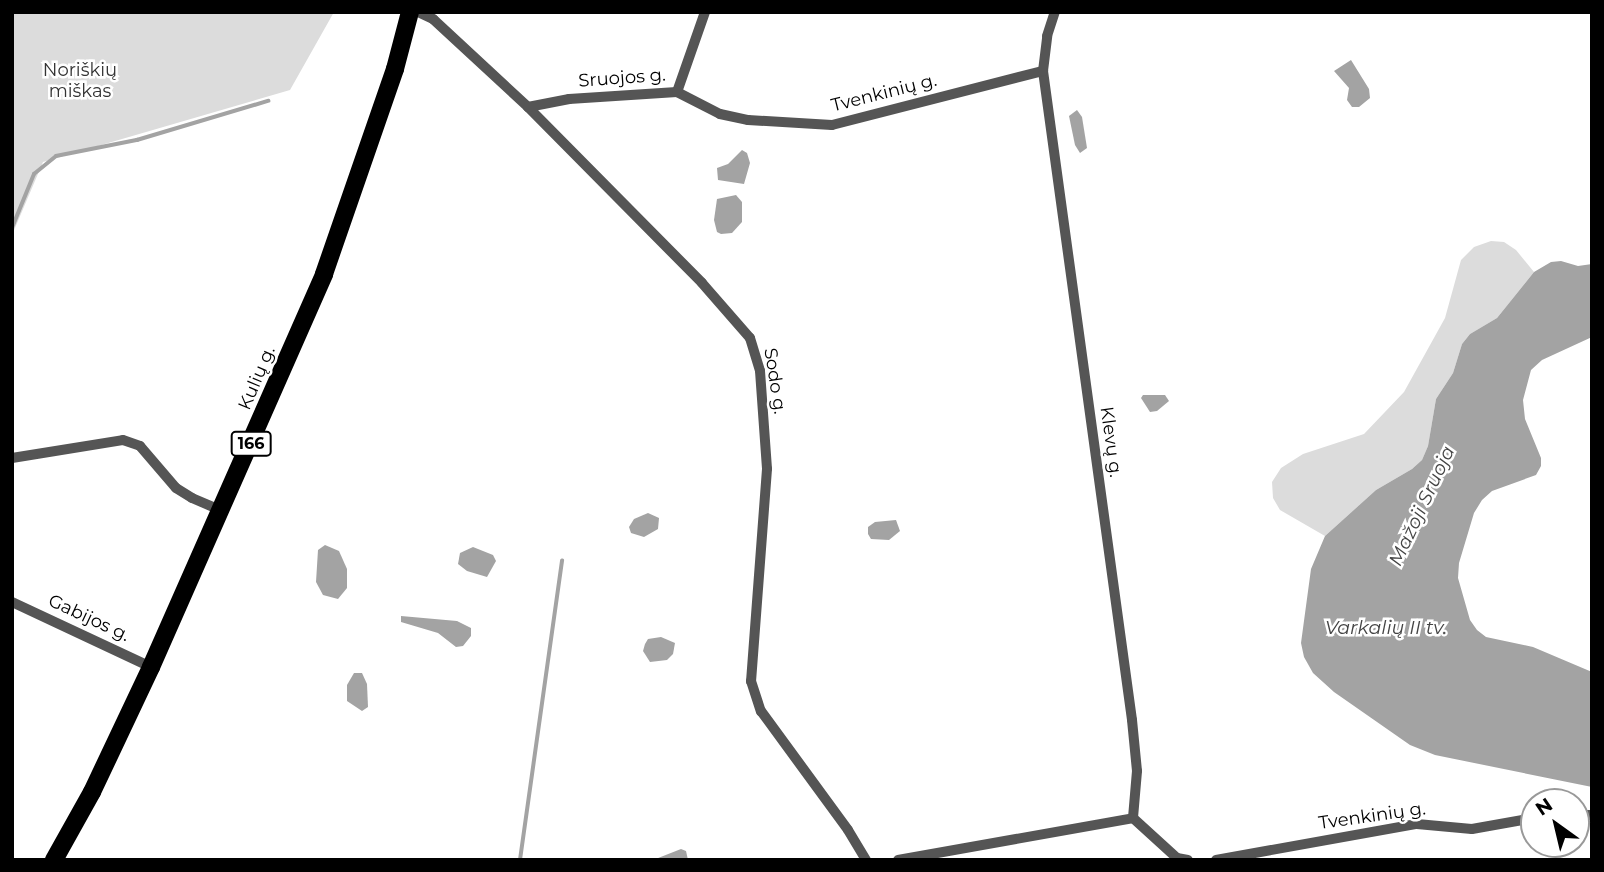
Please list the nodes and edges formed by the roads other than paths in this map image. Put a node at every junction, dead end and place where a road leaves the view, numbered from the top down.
1 (410, 12) edge
2 (418, 12) edge
3 (705, 12) edge
4 (1055, 12) edge
5 (1043, 71) junction
6 (677, 92) junction
7 (528, 107) junction
8 (12, 458) edge
9 (223, 511) junction
10 (12, 602) edge
11 (151, 667) junction
12 (1133, 818) junction
13 (1520, 820) edge
14 (54, 860) edge
15 (866, 860) edge
16 (898, 860) edge
17 (1188, 860) edge
18 (1216, 860) edge

1 - 9 main road, Kulių g. / 166
2 - 7 street, Sodo g.
3 - 6 street, Sruojos g.
4 - 5 street
5 - 6 street, Tvenkinių g.
5 - 12 street, Klevų g.
6 - 7 street, Sruojos g.
7 - 15 street, Sodo g.
8 - 9 street
9 - 11 main road, Kulių g. / 166
10 - 11 street, Gabijos g.
11 - 14 main road, Kulių g. / 166
12 - 16 street
12 - 17 street
13 - 18 street, Tvenkinių g.

